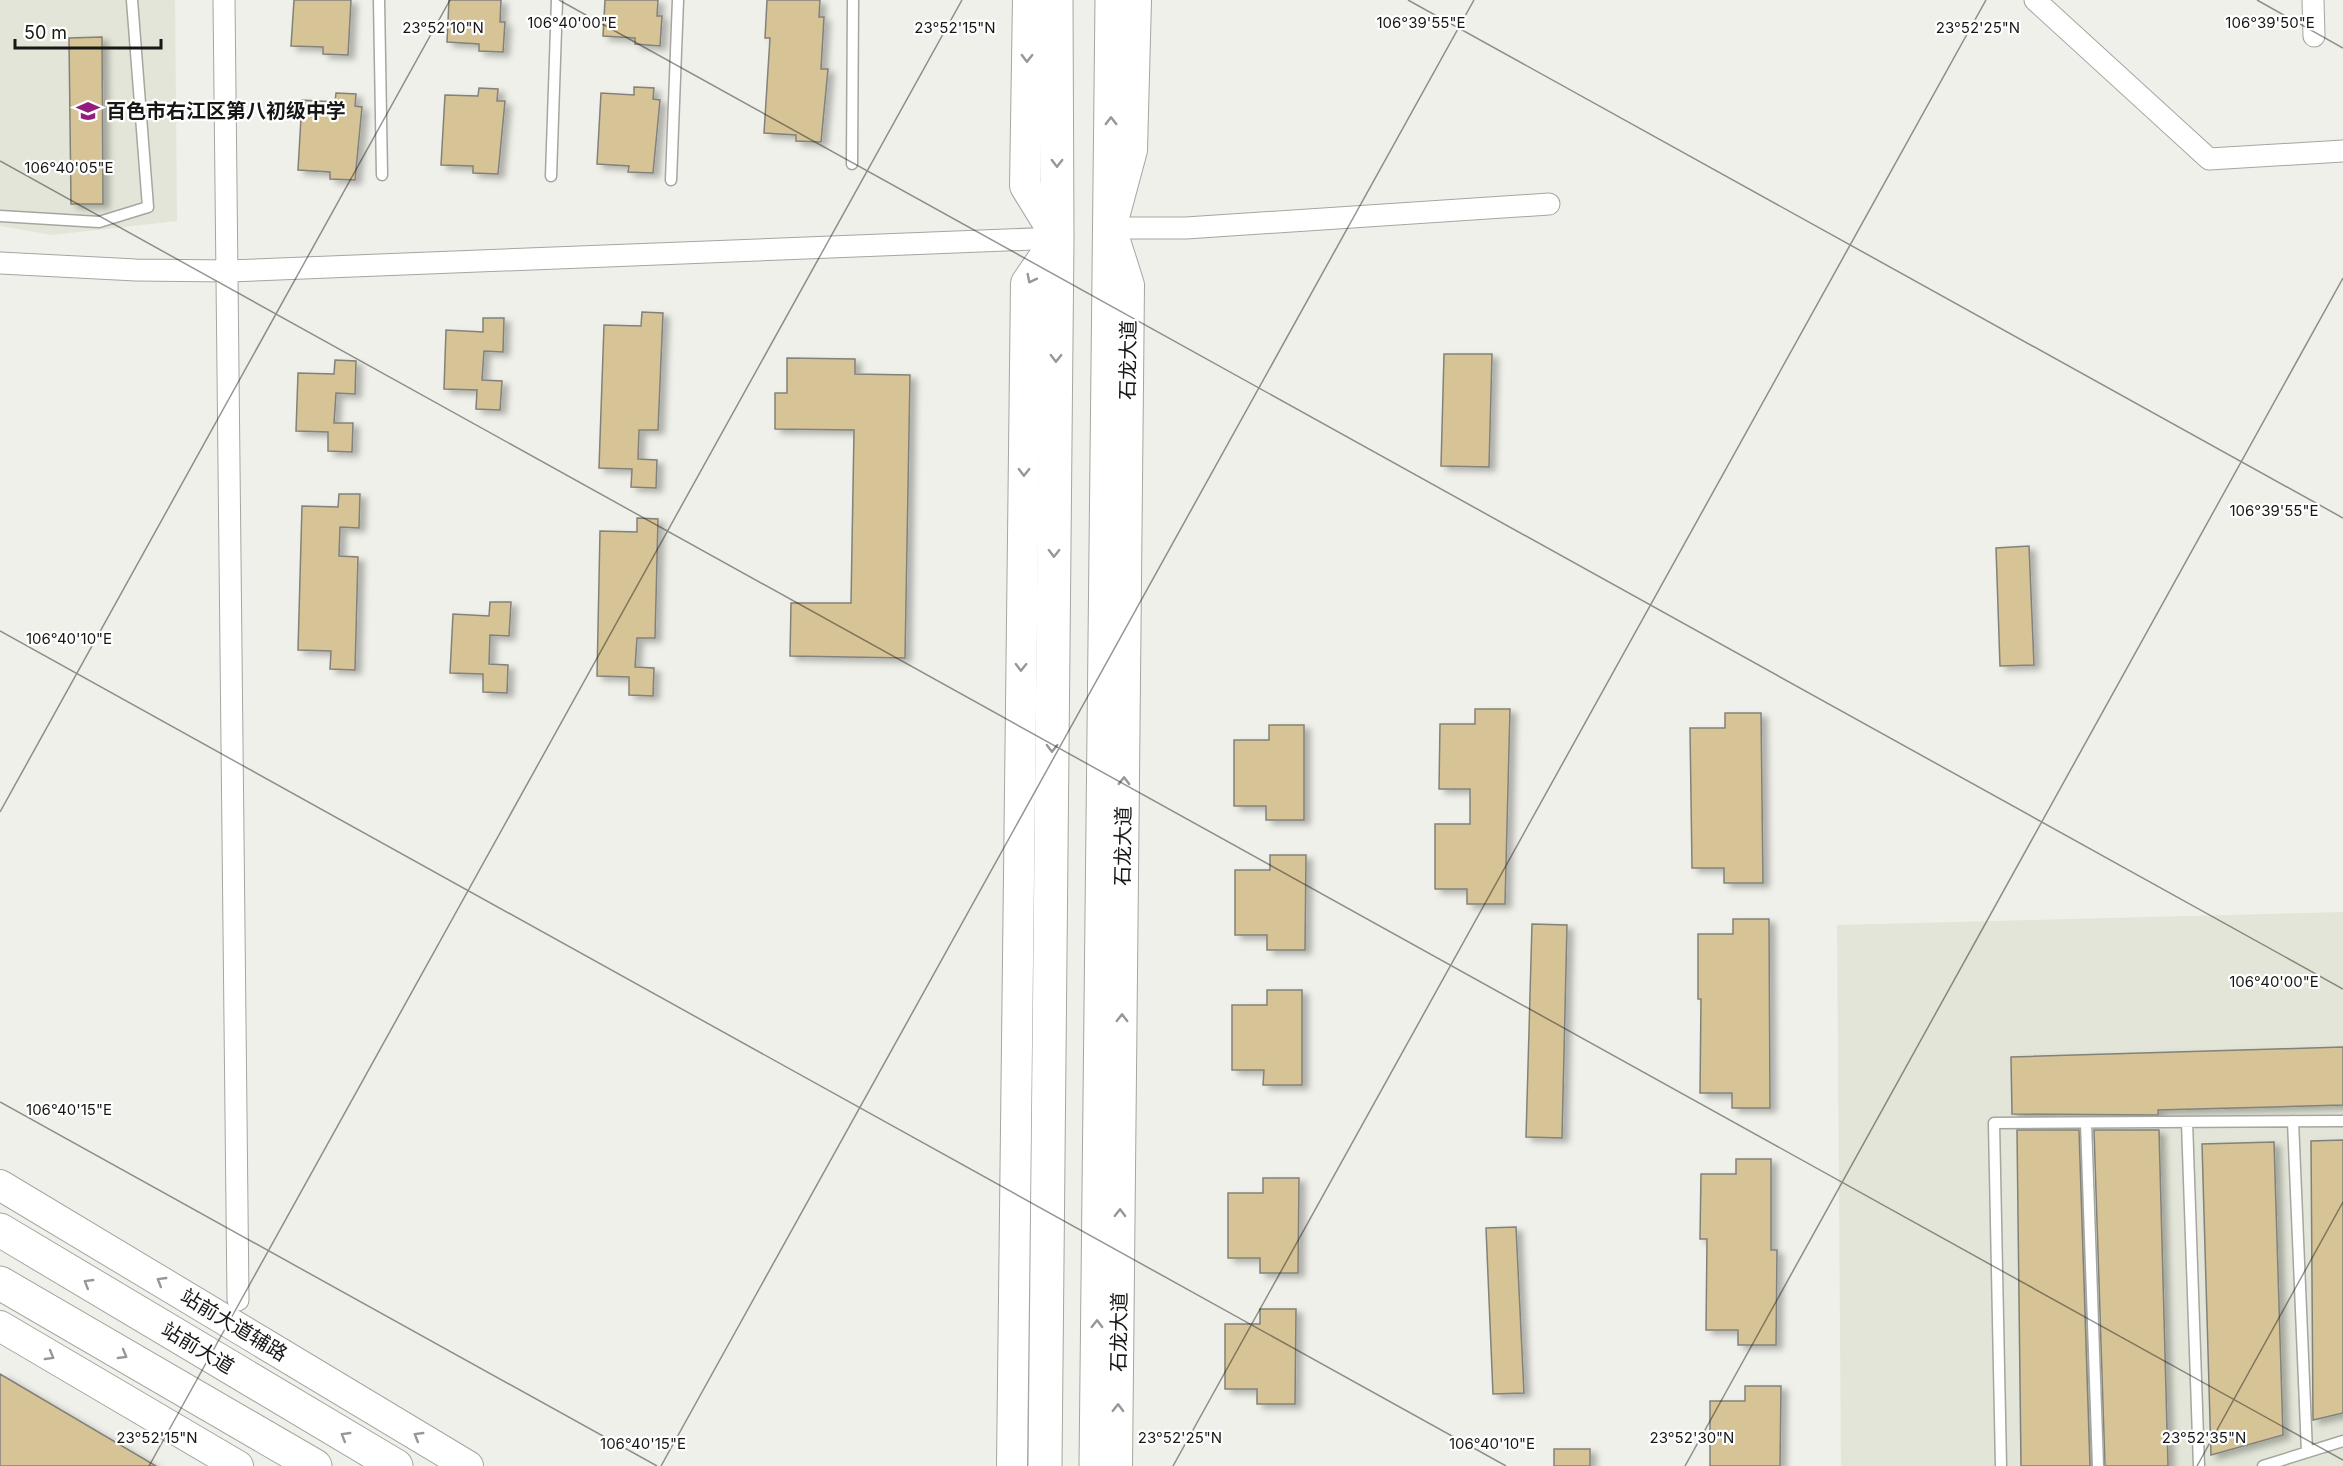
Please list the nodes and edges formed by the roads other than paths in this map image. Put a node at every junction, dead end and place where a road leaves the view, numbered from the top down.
1 (132, 0) edge
2 (224, 0) edge
3 (379, 0) edge
4 (557, 0) edge
5 (678, 0) edge
6 (853, 0) edge
7 (1028, 0) edge
8 (1056, 0) edge
9 (1112, 0) edge
10 (1136, 0) edge
11 (2036, 0) edge
12 (2313, 0) edge
13 (2314, 36) dead end
14 (2343, 152) edge
15 (852, 165) dead end
16 (382, 175) dead end
17 (552, 176) dead end
18 (671, 180) dead end
19 (1549, 204) dead end
20 (0, 216) edge
21 (1111, 228) junction
22 (1057, 238) junction
23 (0, 263) edge
24 (229, 271) junction
25 (2293, 1121) junction
26 (2343, 1121) edge
27 (2187, 1122) junction
28 (2086, 1123) junction
29 (0, 1185) edge
30 (0, 1230) edge
31 (0, 1283) edge
32 (238, 1300) dead end
33 (0, 1326) edge
34 (2343, 1441) edge
35 (2307, 1452) junction
36 (238, 1466) edge
37 (315, 1466) edge
38 (396, 1466) edge
39 (468, 1466) edge
40 (1012, 1466) edge
41 (1045, 1466) edge
42 (1096, 1466) edge
43 (1117, 1466) edge
44 (2001, 1466) edge
45 (2098, 1466) edge
46 (2199, 1466) edge
47 (2263, 1466) edge

1 - 20 lane
2 - 24 street
3 - 16 lane
4 - 17 lane
5 - 18 lane
6 - 15 lane
7 -> 22 street
8 -> 22 main road
21 -> 9 main road, 石龙大道
10 - 21 street, 石龙大道
11 - 14 street
12 - 13 street
19 - 21 street
42 -> 21 main road, 石龙大道
43 -> 21 street, 石龙大道
22 - 24 street
22 -> 40 street
22 -> 41 main road
23 - 24 street
24 - 32 street
25 - 26 lane
25 - 27 lane
25 - 35 lane
27 - 28 lane
27 - 46 lane
28 - 44 lane
28 - 45 lane
39 -> 29 street, 站前大道辅路
38 -> 30 main road, 站前大道
31 -> 37 main road
33 -> 36 street
34 - 35 lane
35 - 47 lane

